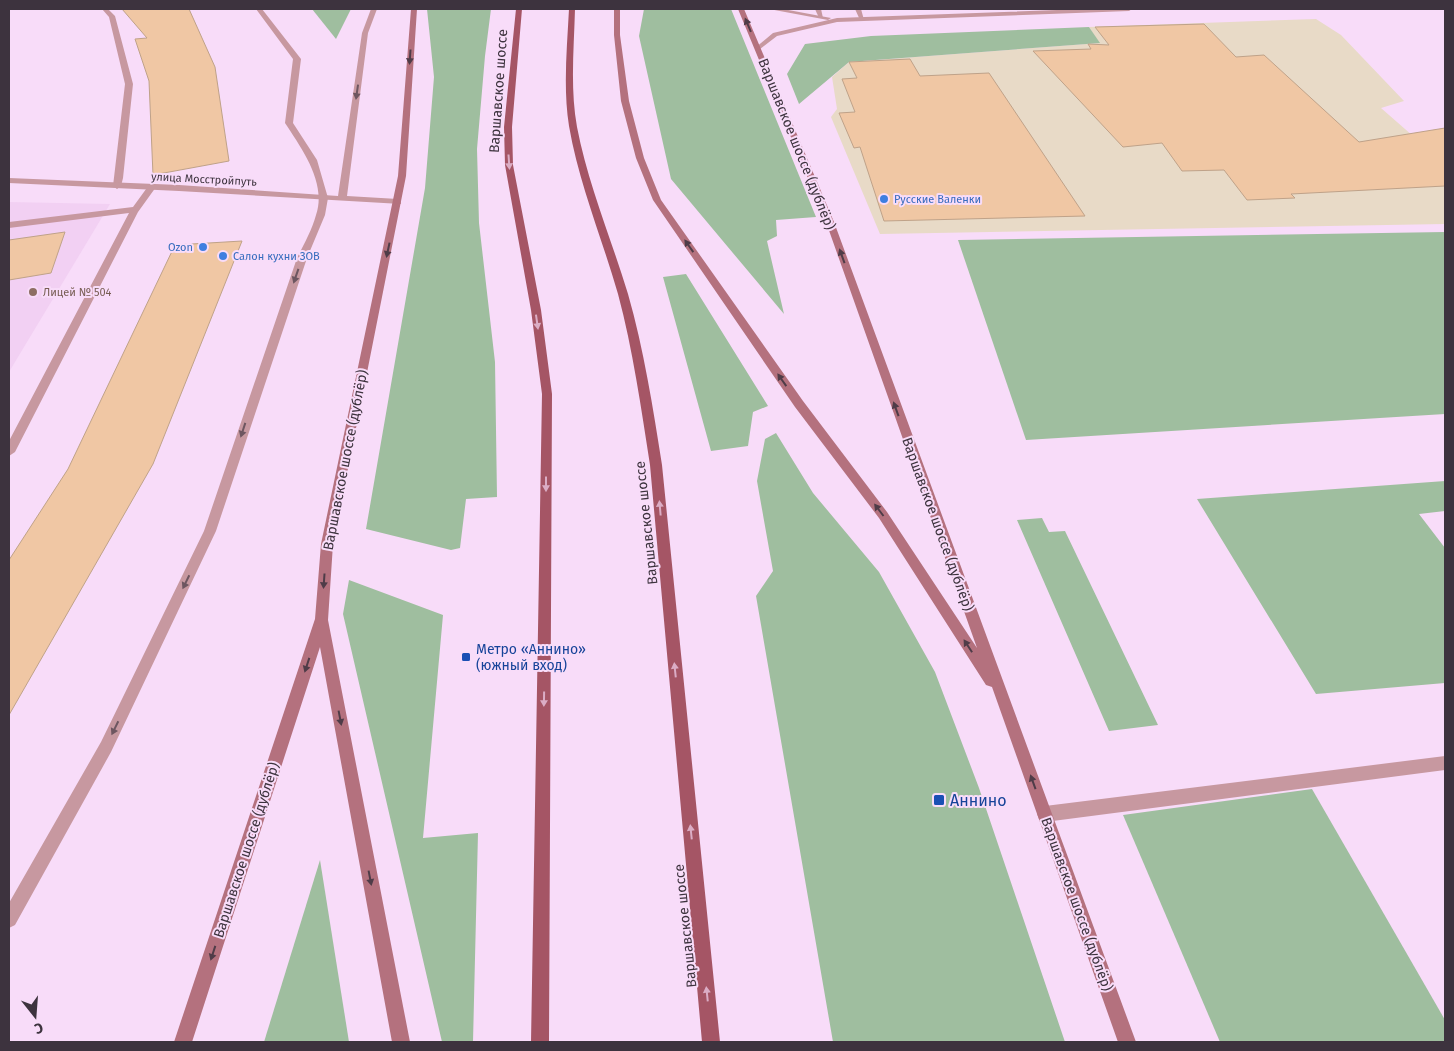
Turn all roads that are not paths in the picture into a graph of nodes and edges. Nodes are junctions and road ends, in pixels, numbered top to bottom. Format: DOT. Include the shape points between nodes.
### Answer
graph roads {
  1 [pos="105,9"];
  2 [pos="259,9"];
  3 [pos="374,9"];
  4 [pos="414,9"];
  5 [pos="519,9"];
  6 [pos="572,9"];
  7 [pos="617,9"];
  8 [pos="741,9"];
  9 [pos="772,9"];
  10 [pos="818,9"];
  11 [pos="858,9"];
  12 [pos="1123,9"];
  13 [pos="1129,9"];
  14 [pos="821,18"];
  15 [pos="862,19"];
  16 [pos="837,20"];
  17 [pos="758,48"];
  18 [pos="9,181"];
  19 [pos="117,186"];
  20 [pos="152,187"];
  21 [pos="324,198"];
  22 [pos="342,199"];
  23 [pos="398,202"];
  24 [pos="137,208"];
  25 [pos="9,225"];
  26 [pos="9,452"];
  27 [pos="322,619"];
  28 [pos="1004,701"];
  29 [pos="1445,763"];
  30 [pos="1045,814"];
  31 [pos="9,919"];
  32 [pos="183,1042"];
  33 [pos="401,1042"];
  34 [pos="540,1042"];
  35 [pos="711,1042"];
  36 [pos="1127,1042"];
  1 -- 19 [label="street" via="112,16 130,84"];
  2 -- 21 [label="street" via="297,59 289,123 313,160"];
  3 -- 22 [label="street, one-way" via="365,34"];
  4 -- 23 [label="main road, Варшавское шоссе (дублёр), one-way"];
  5 -- 34 [label="main road, Варшавское шоссе, one-way" via="510,93 509,165 536,310 547,394"];
  35 -- 6 [label="main road, Варшавское шоссе, one-way" via="656,465 643,382 623,295 573,125 570,81"];
  28 -- 7 [label="main road, one-way" via="883,516 799,404 657,200 640,158 625,101"];
  17 -- 8 [label="main road, Варшавское шоссе (дублёр), one-way"];
  9 -- 14 [label="street"];
  10 -- 14 [label="street"];
  11 -- 15 [label="street"];
  12 -- 13 [label="street"];
  12 -- 15 [label="street"];
  14 -- 16 [label="street"];
  15 -- 16 [label="street"];
  16 -- 17 [label="street" via="775,34"];
  28 -- 17 [label="main road, Варшавское шоссе (дублёр), one-way" via="936,522 830,222"];
  18 -- 19 [label="street, улица Мосстройпуть"];
  19 -- 20 [label="street, улица Мосстройпуть"];
  20 -- 21 [label="street, улица Мосстройпуть"];
  20 -- 24 [label="street"];
  21 -- 22 [label="street, улица Мосстройпуть"];
  21 -- 31 [label="street, one-way" via="321,215 299,267 210,531 106,747"];
  22 -- 23 [label="street, улица Мосстройпуть"];
  23 -- 27 [label="main road, Варшавское шоссе (дублёр), one-way" via="327,544"];
  24 -- 25 [label="street"];
  24 -- 26 [label="street"];
  27 -- 32 [label="main road, Варшавское шоссе (дублёр), one-way"];
  27 -- 33 [label="main road, one-way"];
  30 -- 28 [label="main road, Варшавское шоссе (дублёр), one-way"];
  29 -- 30 [label="street"];
  30 -- 36 [label="main road, Варшавское шоссе (дублёр)"];
}
